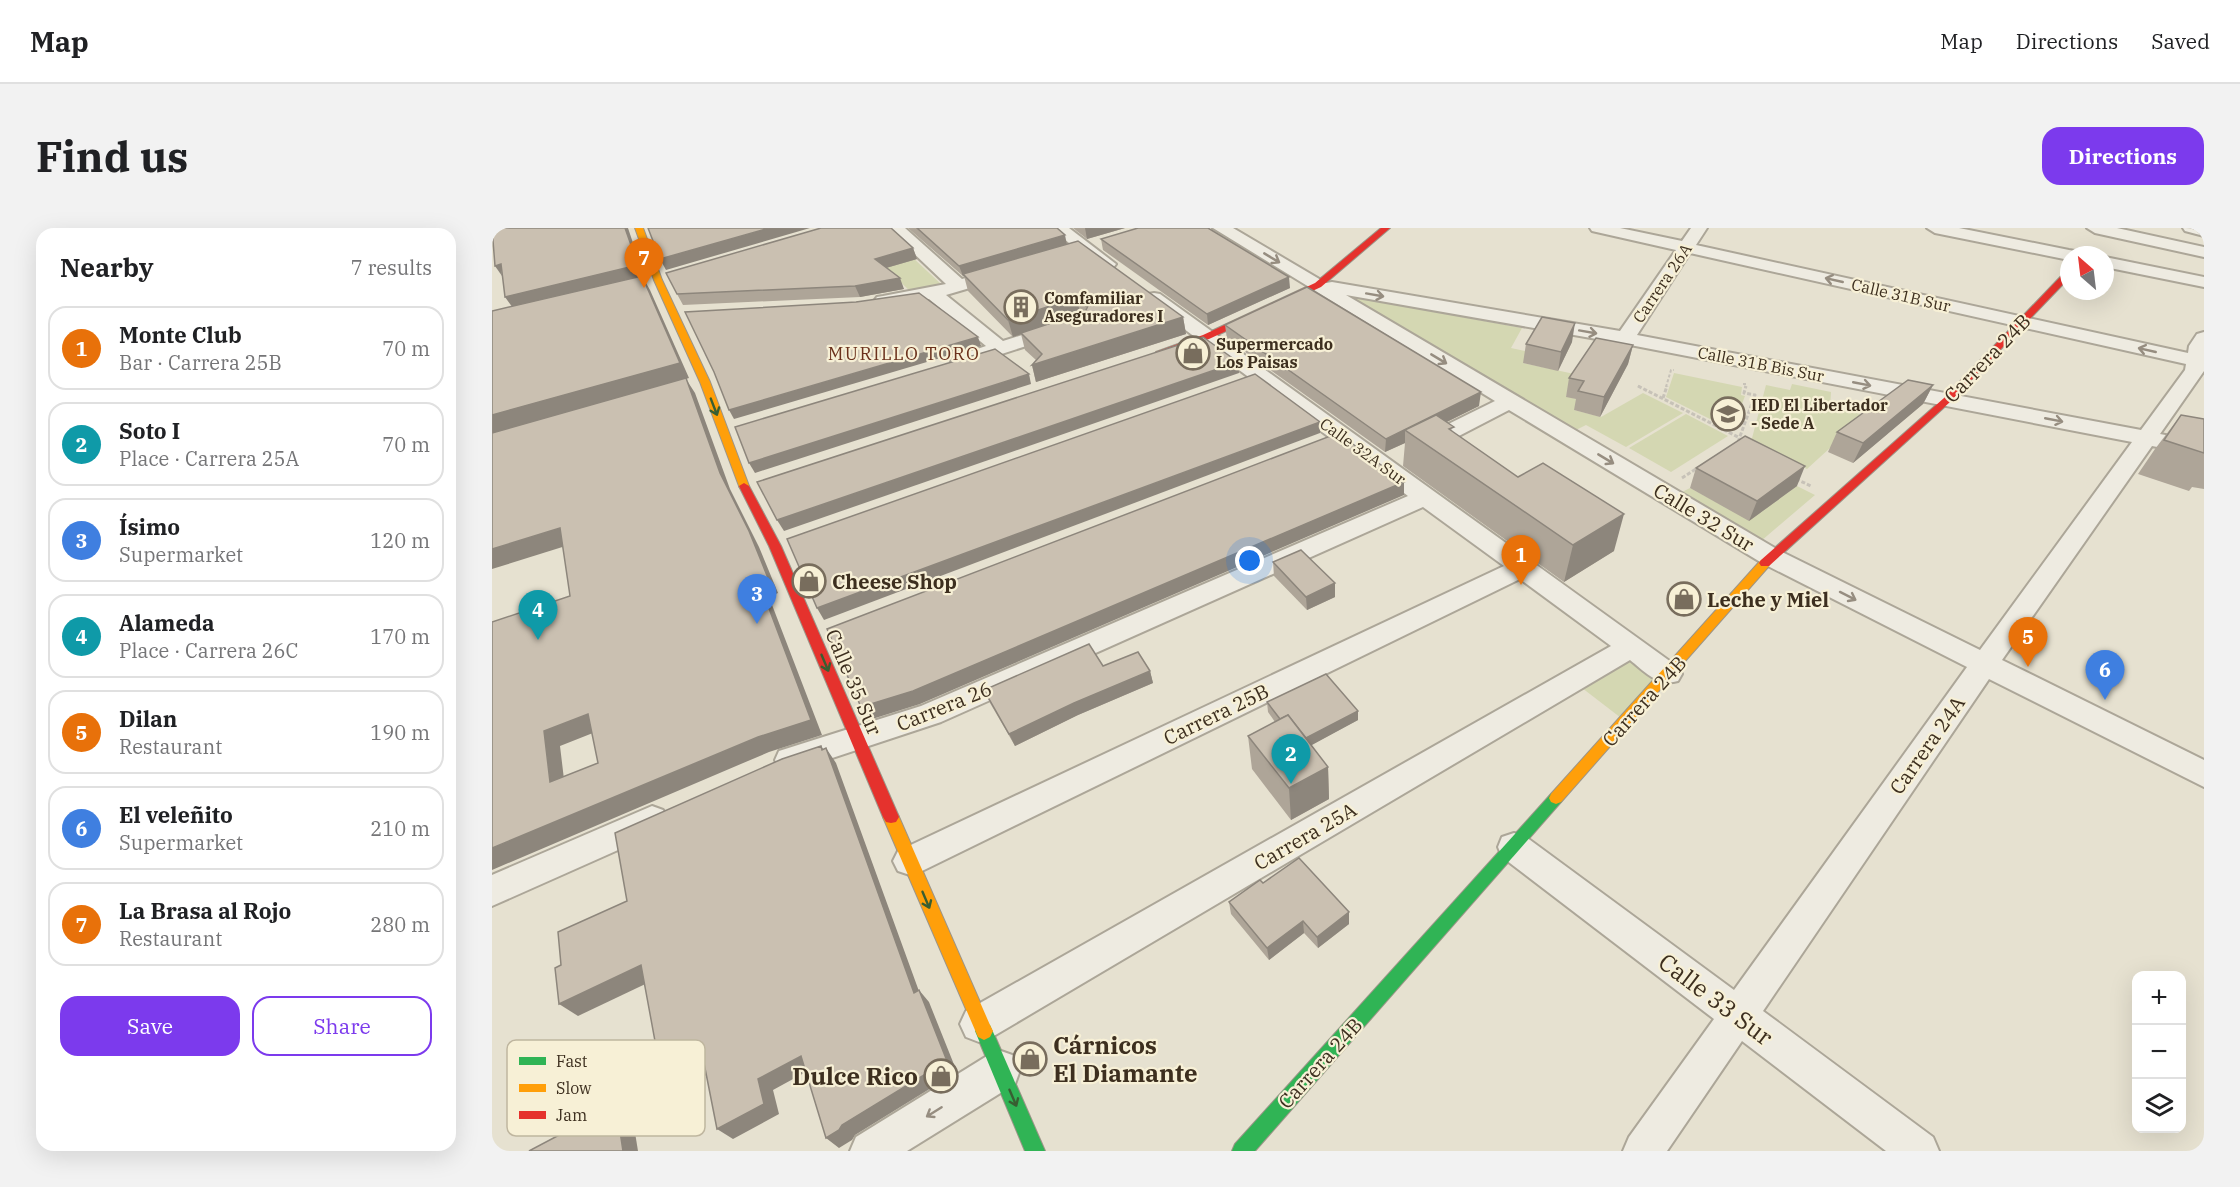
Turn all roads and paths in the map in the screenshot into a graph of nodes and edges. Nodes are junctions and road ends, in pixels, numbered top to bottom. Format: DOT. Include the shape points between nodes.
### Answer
graph roads {
  1 [pos="639,228"];
  2 [pos="895,228"];
  3 [pos="1058,228"];
  4 [pos="1221,228"];
  5 [pos="1386,228"];
  6 [pos="1599,228"];
  7 [pos="1699,228"];
  8 [pos="1935,228"];
  9 [pos="2191,228"];
  10 [pos="2102,229"];
  11 [pos="2204,231"];
  12 [pos="1107,241"];
  13 [pos="2094,246"];
  14 [pos="1686,247"];
  15 [pos="1075,250"];
  16 [pos="2204,252"];
  17 [pos="2060,253"];
  18 [pos="2114,264"];
  19 [pos="1022,267"];
  20 [pos="1122,275"];
  21 [pos="664,278"];
  22 [pos="2204,282"];
  23 [pos="2060,283"];
  24 [pos="636,285"];
  25 [pos="1318,285"];
  26 [pos="959,286"];
  27 [pos="1141,288"];
  28 [pos="933,293"];
  29 [pos="860,304"];
  30 [pos="1081,322"];
  31 [pos="2023,322"];
  32 [pos="1206,337"];
  33 [pos="1624,338"];
  34 [pos="1001,349"];
  35 [pos="2202,354"];
  36 [pos="1150,355"];
  37 [pos="945,366"];
  38 [pos="1678,371"];
  39 [pos="1260,375"];
  40 [pos="705,382"];
  41 [pos="1736,382"];
  42 [pos="1237,383"];
  43 [pos="1638,386"];
  44 [pos="682,389"];
  45 [pos="1663,399"];
  46 [pos="1947,400"];
  47 [pos="1510,401"];
  48 [pos="746,425"];
  49 [pos="724,432"];
  50 [pos="1740,438"];
  51 [pos="2146,438"];
  52 [pos="1732,446"];
  53 [pos="2204,449"];
  54 [pos="1383,465"];
  55 [pos="1702,465"];
  56 [pos="1792,476"];
  57 [pos="1820,480"];
  58 [pos="1675,482"];
  59 [pos="1425,497"];
  60 [pos="798,538"];
  61 [pos="775,546"];
  62 [pos="1771,557"];
  63 [pos="1522,568"];
  64 [pos="1631,647"];
  65 [pos="1984,665"];
  66 [pos="1668,674"];
  67 [pos="857,738"];
  68 [pos="770,768"];
  69 [pos="2204,774"];
  70 [pos="674,810"];
  71 [pos="1514,847"];
  72 [pos="910,861"];
  73 [pos="492,891"];
  74 [pos="1738,1016"];
  75 [pos="979,1024"];
  76 [pos="1001,1070"];
  77 [pos="870,1151"];
  78 [pos="1035,1151"];
  79 [pos="1242,1151"];
  80 [pos="1643,1151"];
  81 [pos="1919,1151"];
  1 -- 21 [label="street, Calle 35 Sur"];
  2 -- 26 [label="street"];
  3 -- 15 [label="street"];
  4 -- 25 [label="street, Calle 32 Sur, one-way"];
  5 -- 25 [label="street"];
  6 -- 14 [label="street, Calle 31B Sur"];
  7 -- 14 [label="street, Carrera 26A"];
  8 -- 17 [label="street"];
  9 -- 11 [label="street"];
  10 -- 13 [label="street"];
  10 -- 16 [label="street"];
  12 -- 15 [label="street"];
  31 -- 14 [label="street, Calle 31B Sur, one-way"];
  14 -- 33 [label="street, Carrera 26A"];
  15 -- 20 [label="street"];
  18 -- 22 [label="street"];
  19 -- 26 [label="street"];
  21 -- 24 [label="street"];
  21 -- 40 [label="street, Calle 35 Sur"];
  23 -- 31 [label="street, Carrera 24B"];
  25 -- 32 [label="street"];
  25 -- 33 [label="street, Calle 31B Bis Sur, one-way"];
  25 -- 47 [label="street, Calle 32 Sur, one-way"];
  26 -- 28 [label="street"];
  27 -- 32 [label="street, Calle 32A Sur"];
  28 -- 29 [label="street"];
  28 -- 34 [label="street"];
  30 -- 34 [label="street"];
  35 -- 31 [label="street, Calle 31B Sur, one-way"];
  31 -- 46 [label="street, Carrera 24B"];
  32 -- 36 [label="street"];
  32 -- 39 [label="street, Calle 32A Sur"];
  33 -- 46 [label="street, Calle 31B Bis Sur, one-way"];
  34 -- 37 [label="street"];
  35 -- 51 [label="street, Carrera 24A" via="2195,370"];
  38 -- 45 [label="path" via="1671,370"];
  39 -- 42 [label="street"];
  39 -- 54 [label="street, Calle 32A Sur" via="1331,440"];
  40 -- 44 [label="street"];
  40 -- 49 [label="street, Calle 35 Sur, one-way"];
  41 -- 50 [label="path" via="1746,384 1744,393 1756,393"];
  43 -- 45 [label="path"];
  45 -- 50 [label="path"];
  46 -- 51 [label="street, Calle 31B Bis Sur, one-way"];
  46 -- 62 [label="street, Carrera 24B"];
  47 -- 54 [label="street"];
  47 -- 62 [label="street, Calle 32 Sur, one-way"];
  48 -- 49 [label="street"];
  49 -- 61 [label="street, Calle 35 Sur"];
  50 -- 52 [label="path"];
  51 -- 53 [label="street, Calle 31B Bis Sur"];
  51 -- 65 [label="street, Carrera 24A"];
  54 -- 59 [label="street, Calle 32A Sur"];
  55 -- 58 [label="path"];
  56 -- 57 [label="path" via="1812,487"];
  59 -- 63 [label="street, Calle 32A Sur"];
  59 -- 67 [label="street, Carrera 26" via="930,714"];
  60 -- 61 [label="street"];
  61 -- 67 [label="street, Calle 35 Sur, one-way" via="825,633"];
  62 -- 65 [label="street, Calle 32 Sur, one-way"];
  62 -- 66 [label="street, Carrera 24B"];
  63 -- 64 [label="street, Calle 32A Sur"];
  63 -- 72 [label="street, Carrera 25B"];
  64 -- 66 [label="street, Calle 32A Sur"];
  64 -- 75 [label="street, Carrera 25A"];
  65 -- 69 [label="street, Calle 32 Sur"];
  65 -- 74 [label="street, Carrera 24A"];
  66 -- 71 [label="street, Carrera 24B"];
  67 -- 68 [label="street, Carrera 26"];
  67 -- 72 [label="street, Calle 35 Sur"];
  70 -- 73 [label="street"];
  71 -- 74 [label="street, Calle 33 Sur"];
  71 -- 79 [label="street, Carrera 24B"];
  72 -- 75 [label="street, Calle 35 Sur, one-way"];
  74 -- 80 [label="street, Carrera 24A"];
  74 -- 81 [label="street, Calle 33 Sur"];
  75 -- 76 [label="street, Calle 35 Sur"];
  76 -- 77 [label="street, one-way"];
  76 -- 78 [label="street, Calle 35 Sur, one-way"];
}
